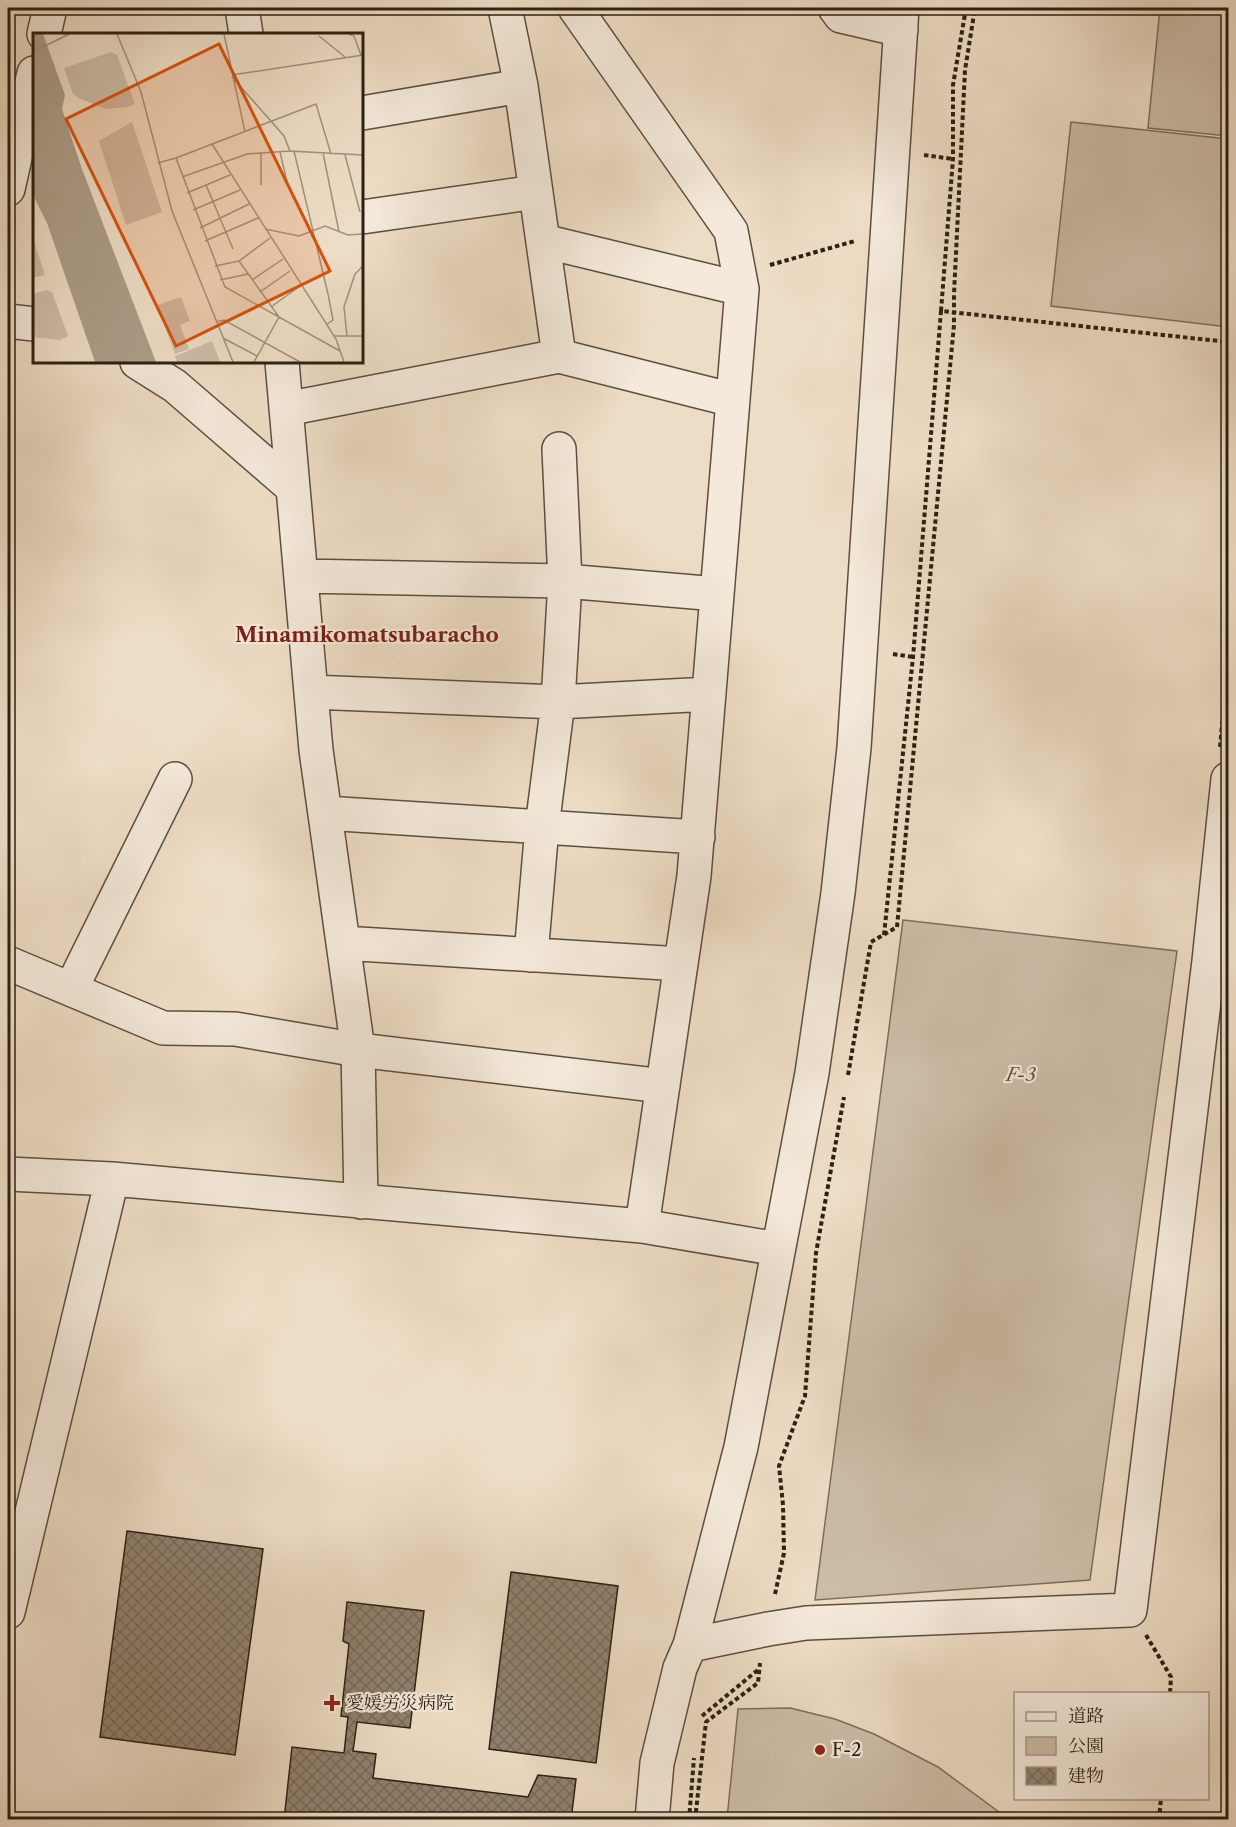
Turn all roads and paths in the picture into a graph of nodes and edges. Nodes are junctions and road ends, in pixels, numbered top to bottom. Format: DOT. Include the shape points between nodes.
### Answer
graph roads {
  1 [pos="50,8"];
  2 [pos="242,8"];
  3 [pos="506,8"];
  4 [pos="575,8"];
  5 [pos="835,8"];
  6 [pos="966,8"];
  7 [pos="902,19"];
  8 [pos="44,33"];
  9 [pos="246,33"];
  10 [pos="33,77"];
  11 [pos="521,86"];
  12 [pos="363,112"];
  13 [pos="8,189"];
  14 [pos="536,192"];
  15 [pos="363,217"];
  16 [pos="888,225"];
  17 [pos="543,241"];
  18 [pos="740,279"];
  19 [pos="941,310"];
  20 [pos="8,321"];
  21 [pos="33,324"];
  22 [pos="1228,342"];
  23 [pos="559,356"];
  24 [pos="139,363"];
  25 [pos="282,363"];
  26 [pos="733,400"];
  27 [pos="286,409"];
  28 [pos="559,450"];
  29 [pos="293,488"];
  30 [pos="301,576"];
  31 [pos="565,581"];
  32 [pos="717,594"];
  33 [pos="311,692"];
  34 [pos="709,694"];
  35 [pos="558,702"];
  36 [pos="175,779"];
  37 [pos="1228,779"];
  38 [pos="325,813"];
  39 [pos="542,827"];
  40 [pos="698,837"];
  41 [pos="884,935"];
  42 [pos="343,943"];
  43 [pos="531,955"];
  44 [pos="8,963"];
  45 [pos="681,964"];
  46 [pos="71,989"];
  47 [pos="358,1050"];
  48 [pos="663,1086"];
  49 [pos="8,1174"];
  50 [pos="112,1179"];
  51 [pos="360,1202"];
  52 [pos="642,1226"];
  53 [pos="778,1249"];
  54 [pos="8,1536"];
  55 [pos="12,1590"];
  56 [pos="798,1624"];
  57 [pos="690,1645"];
  58 [pos="698,1720"];
  59 [pos="695,1754"];
  60 [pos="1161,1800"];
  61 [pos="652,1820"];
  62 [pos="688,1820"];
  63 [pos="1159,1820"];
  1 -- 8 [label="street"];
  2 -- 9 [label="street"];
  3 -- 11 [label="street"];
  4 -- 18 [label="street" via="731,231"];
  5 -- 7 [label="street" via="841,16"];
  6 -- 19 [label="path" via="953,85 953,159"];
  7 -- 16 [label="street"];
  10 -- 13 [label="street"];
  11 -- 12 [label="street"];
  11 -- 14 [label="street"];
  14 -- 15 [label="street"];
  14 -- 17 [label="street"];
  16 -- 18 [label="path" via="862,239"];
  16 -- 53 [label="street" via="854,748 812,1073"];
  17 -- 18 [label="street"];
  17 -- 23 [label="street"];
  18 -- 26 [label="street"];
  19 -- 22 [label="path"];
  19 -- 41 [label="path" via="913,657"];
  20 -- 21 [label="street"];
  23 -- 26 [label="street"];
  23 -- 27 [label="street"];
  24 -- 29 [label="street" via="174,386"];
  25 -- 27 [label="street"];
  26 -- 32 [label="street"];
  27 -- 29 [label="street"];
  28 -- 31 [label="street"];
  29 -- 30 [label="street"];
  30 -- 31 [label="street"];
  30 -- 33 [label="street"];
  31 -- 32 [label="street"];
  31 -- 35 [label="street"];
  32 -- 34 [label="street"];
  33 -- 35 [label="street"];
  33 -- 38 [label="street"];
  34 -- 35 [label="street"];
  34 -- 40 [label="street"];
  35 -- 39 [label="street"];
  36 -- 46 [label="street"];
  37 -- 56 [label="street" via="1130,1610"];
  38 -- 39 [label="street"];
  38 -- 42 [label="street"];
  39 -- 40 [label="street"];
  39 -- 43 [label="street"];
  40 -- 45 [label="street"];
  42 -- 43 [label="street"];
  42 -- 47 [label="street"];
  43 -- 45 [label="street"];
  44 -- 46 [label="street"];
  45 -- 48 [label="street"];
  46 -- 47 [label="street" via="163,1028 235,1029"];
  47 -- 48 [label="street"];
  47 -- 51 [label="street"];
  48 -- 52 [label="street"];
  49 -- 50 [label="street"];
  50 -- 51 [label="street"];
  50 -- 55 [label="street"];
  51 -- 52 [label="street"];
  52 -- 53 [label="street"];
  53 -- 57 [label="street" via="741,1447"];
  54 -- 55 [label="street"];
  56 -- 57 [label="street"];
  56 -- 58 [label="path" via="760,1668"];
  57 -- 61 [label="street" via="680,1668 657,1763"];
  59 -- 62 [label="path"];
  60 -- 63 [label="path"];
}
